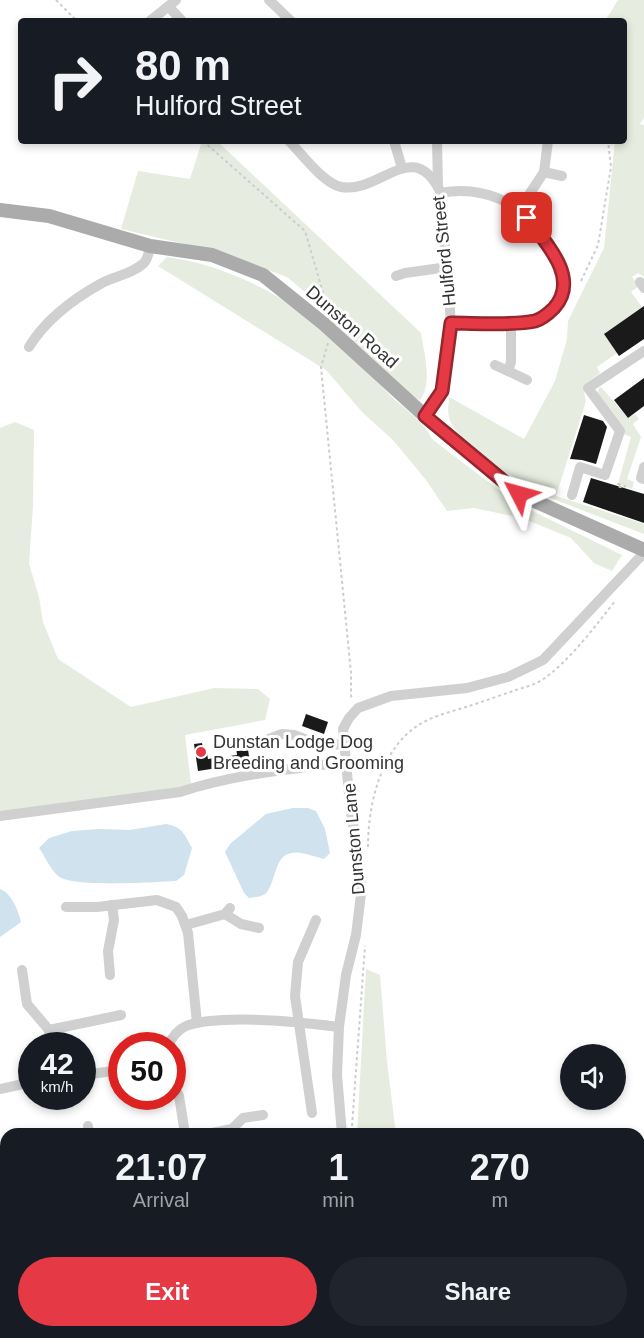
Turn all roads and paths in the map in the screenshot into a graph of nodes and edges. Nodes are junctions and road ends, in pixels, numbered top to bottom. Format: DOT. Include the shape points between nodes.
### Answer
graph roads {
  1 [pos="56,0"];
  2 [pos="269,0"];
  3 [pos="172,4"];
  4 [pos="74,18"];
  5 [pos="154,18"];
  6 [pos="180,18"];
  7 [pos="288,18"];
  8 [pos="206,144"];
  9 [pos="292,144"];
  10 [pos="395,144"];
  11 [pos="437,144"];
  12 [pos="548,144"];
  13 [pos="608,144"];
  14 [pos="402,168"];
  15 [pos="544,171"];
  16 [pos="562,176"];
  17 [pos="439,190"];
  18 [pos="0,210"];
  19 [pos="519,210"];
  20 [pos="150,246"];
  21 [pos="448,267"];
  22 [pos="396,276"];
  23 [pos="580,281"];
  24 [pos="511,322"];
  25 [pos="451,323"];
  26 [pos="324,324"];
  27 [pos="326,346"];
  28 [pos="30,348"];
  29 [pos="643,353"];
  30 [pos="495,365"];
  31 [pos="508,371"];
  32 [pos="527,380"];
  33 [pos="425,416"];
  34 [pos="644,467"];
  35 [pos="644,479"];
  36 [pos="572,495"];
  37 [pos="644,551"];
  38 [pos="620,594"];
  39 [pos="358,708"];
  40 [pos="261,742"];
  41 [pos="345,745"];
  42 [pos="346,762"];
  43 [pos="0,816"];
  44 [pos="369,850"];
  45 [pos="112,905"];
  46 [pos="66,907"];
  47 [pos="316,920"];
  48 [pos="186,925"];
  49 [pos="259,928"];
  50 [pos="366,936"];
  51 [pos="22,970"];
  52 [pos="110,975"];
  53 [pos="121,1015"];
  54 [pos="298,1022"];
  55 [pos="198,1023"];
  56 [pos="339,1027"];
  57 [pos="49,1030"];
  58 [pos="176,1032"];
  59 [pos="18,1085"];
  60 [pos="0,1089"];
  61 [pos="181,1110"];
  62 [pos="312,1113"];
  63 [pos="263,1115"];
  64 [pos="184,1128"];
  65 [pos="233,1128"];
  66 [pos="341,1128"];
  67 [pos="352,1128"];
  1 -- 4 [label="path"];
  2 -- 7 [label="street"];
  3 -- 5 [label="street"];
  3 -- 6 [label="street"];
  8 -- 26 [label="path" via="306,231 327,306"];
  9 -- 14 [label="street" via="325,178 341,187 363,184"];
  10 -- 14 [label="street"];
  11 -- 17 [label="street"];
  12 -- 15 [label="street"];
  13 -- 23 [label="path" via="611,167 598,245"];
  14 -- 17 [label="street, Hulford Street" via="427,172"];
  15 -- 16 [label="street"];
  15 -- 19 [label="street"];
  17 -- 19 [label="street" via="475,191"];
  17 -- 21 [label="street, Hulford Street"];
  18 -- 20 [label="main road, Dunston Road" via="49,216"];
  19 -- 24 [label="street" via="548,246 564,281 558,304 549,313 537,321"];
  20 -- 26 [label="main road, Dunston Road" via="212,255 263,275"];
  20 -- 28 [label="street" via="147,261 75,300 39,331"];
  21 -- 22 [label="street"];
  21 -- 25 [label="street, Hulford Street"];
  24 -- 25 [label="street"];
  24 -- 31 [label="street"];
  25 -- 33 [label="street, Hulford Street" via="442,391"];
  26 -- 33 [label="main road, Dunston Road"];
  27 -- 39 [label="path" via="321,367 351,696"];
  29 -- 36 [label="street" via="588,388 620,430 606,475 580,467"];
  30 -- 31 [label="street"];
  31 -- 32 [label="street"];
  33 -- 37 [label="main road, Dunston Road" via="519,494"];
  34 -- 35 [label="street"];
  37 -- 39 [label="street" via="543,660 508,677 391,696"];
  38 -- 44 [label="path" via="579,646 543,679 422,723 408,734 395,750 376,788 368,830"];
  39 -- 41 [label="street, Dunston Lane" via="343,729"];
  40 -- 41 [label="street" via="282,734 315,743"];
  41 -- 42 [label="street, Dunston Lane"];
  42 -- 43 [label="street" via="268,772 180,792"];
  42 -- 56 [label="street, Dunston Lane" via="361,894"];
  45 -- 46 [label="street"];
  45 -- 48 [label="street" via="157,900 176,908"];
  45 -- 52 [label="street"];
  47 -- 54 [label="street" via="297,968"];
  48 -- 49 [label="street" via="227,911 241,924"];
  48 -- 55 [label="street"];
  50 -- 67 [label="path"];
  51 -- 57 [label="street" via="27,1004"];
  53 -- 57 [label="street"];
  54 -- 55 [label="street" via="248,1018"];
  54 -- 56 [label="street"];
  54 -- 62 [label="street"];
  55 -- 58 [label="street"];
  56 -- 66 [label="street, Dunston Lane" via="337,1075"];
  59 -- 60 [label="street"];
  61 -- 64 [label="street"];
  63 -- 65 [label="street" via="243,1118"];
}
